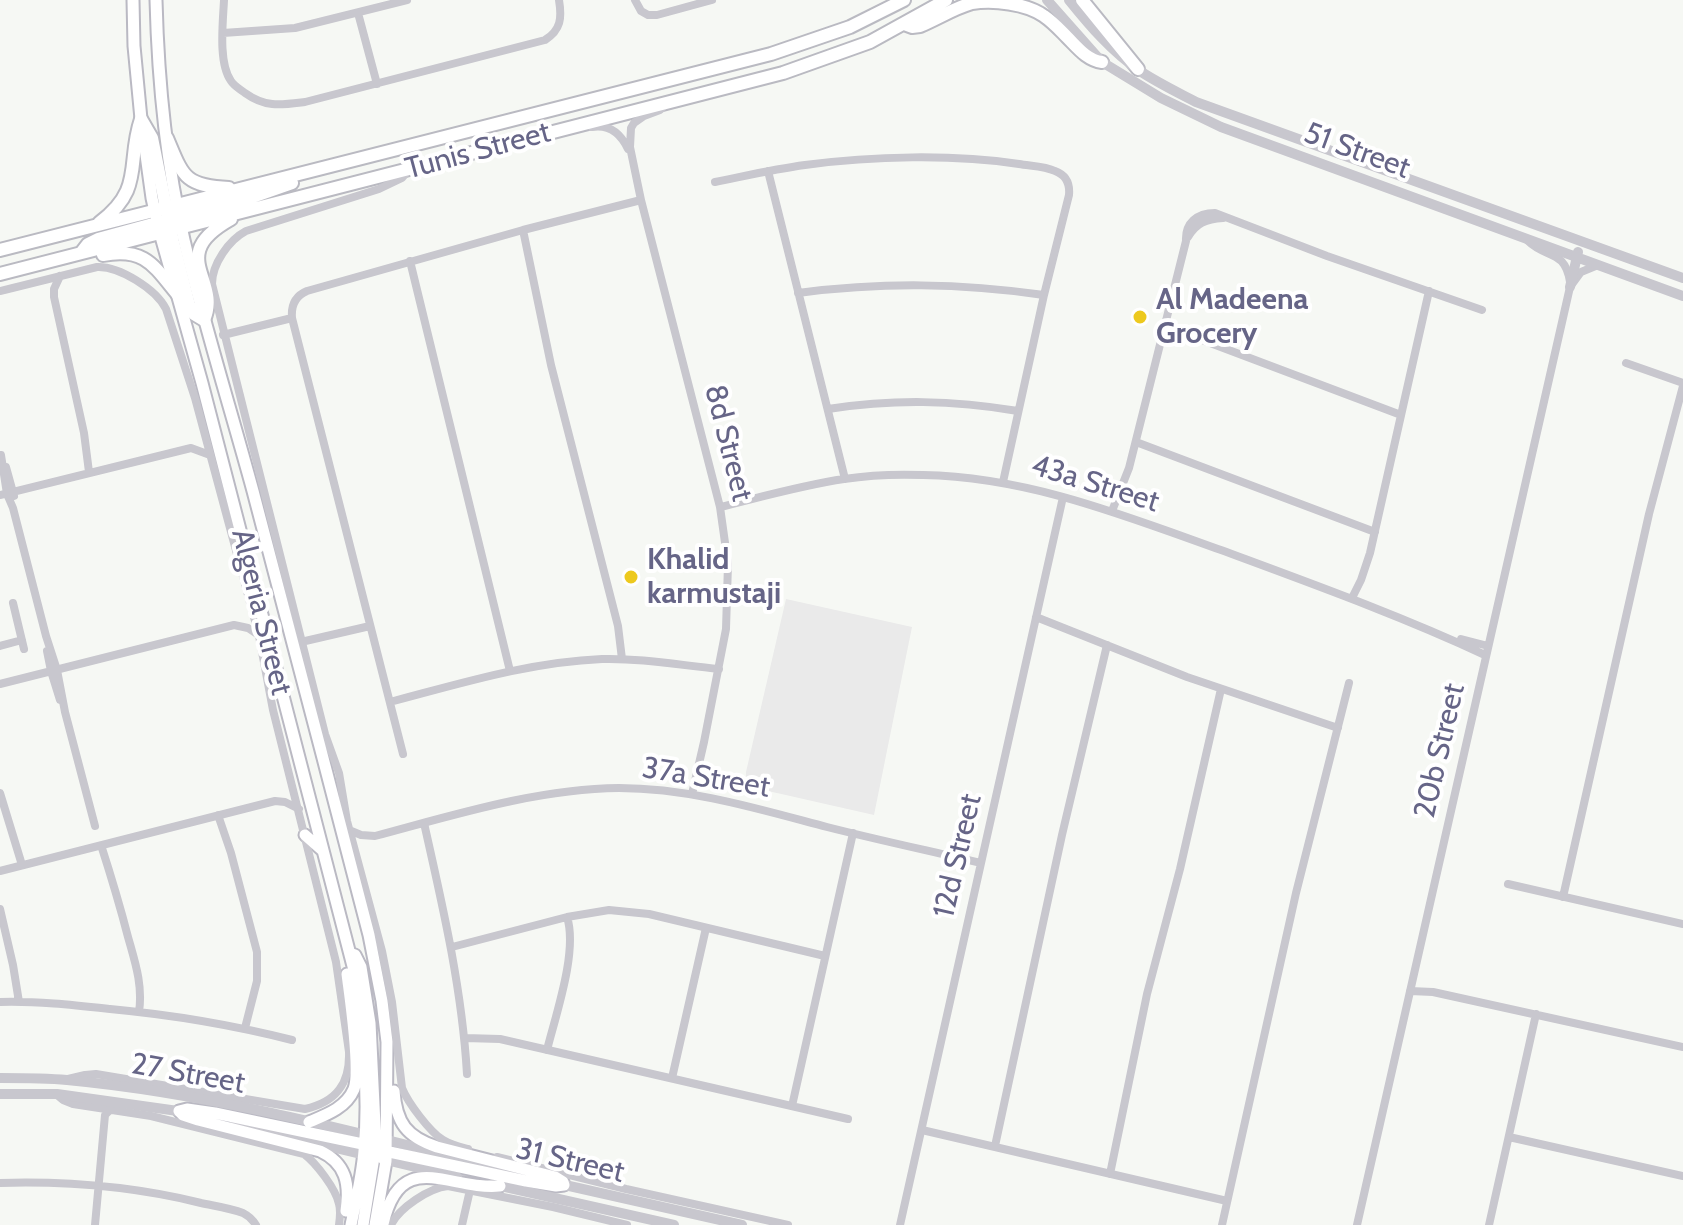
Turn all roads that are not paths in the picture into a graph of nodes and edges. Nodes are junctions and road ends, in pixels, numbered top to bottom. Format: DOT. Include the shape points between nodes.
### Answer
graph roads {
  1 [pos="133,0"];
  2 [pos="156,0"];
  3 [pos="224,0"];
  4 [pos="407,0"];
  5 [pos="559,0"];
  6 [pos="635,0"];
  7 [pos="712,0"];
  8 [pos="904,0"];
  9 [pos="946,0"];
  10 [pos="1047,0"];
  11 [pos="1069,0"];
  12 [pos="1082,0"];
  13 [pos="358,13"];
  14 [pos="904,24"];
  15 [pos="223,33"];
  16 [pos="1102,62"];
  17 [pos="1138,69"];
  18 [pos="377,84"];
  19 [pos="665,103"];
  20 [pos="141,119"];
  21 [pos="565,128"];
  22 [pos="167,138"];
  23 [pos="631,154"];
  24 [pos="412,168"];
  25 [pos="318,170"];
  26 [pos="768,171"];
  27 [pos="715,182"];
  28 [pos="240,189"];
  29 [pos="641,200"];
  30 [pos="248,210"];
  31 [pos="168,219"];
  32 [pos="94,226"];
  33 [pos="523,230"];
  34 [pos="1526,237"];
  35 [pos="0,250"];
  36 [pos="81,253"];
  37 [pos="1577,256"];
  38 [pos="410,261"];
  39 [pos="1599,265"];
  40 [pos="1661,271"];
  41 [pos="0,274"];
  42 [pos="60,276"];
  43 [pos="1683,278"];
  44 [pos="40,281"];
  45 [pos="1570,287"];
  46 [pos="0,291"];
  47 [pos="1429,291"];
  48 [pos="798,293"];
  49 [pos="178,295"];
  50 [pos="1044,295"];
  51 [pos="1683,296"];
  52 [pos="54,297"];
  53 [pos="1482,310"];
  54 [pos="292,318"];
  55 [pos="204,320"];
  56 [pos="1164,329"];
  57 [pos="223,335"];
  58 [pos="1626,363"];
  59 [pos="202,383"];
  60 [pos="1683,385"];
  61 [pos="195,398"];
  62 [pos="828,409"];
  63 [pos="1018,411"];
  64 [pos="1402,411"];
  65 [pos="202,423"];
  66 [pos="1135,445"];
  67 [pos="191,448"];
  68 [pos="0,453"];
  69 [pos="210,455"];
  70 [pos="93,471"];
  71 [pos="845,479"];
  72 [pos="1003,482"];
  73 [pos="7,494"];
  74 [pos="1063,497"];
  75 [pos="720,507"];
  76 [pos="1116,513"];
  77 [pos="1376,528"];
  78 [pos="263,530"];
  79 [pos="278,546"];
  80 [pos="1356,600"];
  81 [pos="13,603"];
  82 [pos="250,605"];
  83 [pos="1036,617"];
  84 [pos="234,625"];
  85 [pos="370,626"];
  86 [pos="259,636"];
  87 [pos="301,642"];
  88 [pos="1107,645"];
  89 [pos="0,646"];
  90 [pos="1486,650"];
  91 [pos="622,659"];
  92 [pos="719,669"];
  93 [pos="54,670"];
  94 [pos="510,671"];
  95 [pos="1349,683"];
  96 [pos="0,684"];
  97 [pos="1221,689"];
  98 [pos="390,702"];
  99 [pos="1338,728"];
  100 [pos="403,754"];
  101 [pos="292,780"];
  102 [pos="0,793"];
  103 [pos="692,794"];
  104 [pos="275,801"];
  105 [pos="299,809"];
  106 [pos="222,814"];
  107 [pos="424,823"];
  108 [pos="95,826"];
  109 [pos="349,830"];
  110 [pos="853,833"];
  111 [pos="305,835"];
  112 [pos="375,836"];
  113 [pos="105,844"];
  114 [pos="323,851"];
  115 [pos="357,857"];
  116 [pos="981,863"];
  117 [pos="18,866"];
  118 [pos="0,871"];
  119 [pos="1508,884"];
  120 [pos="1563,897"];
  121 [pos="0,910"];
  122 [pos="567,917"];
  123 [pos="375,922"];
  124 [pos="1683,922"];
  125 [pos="706,928"];
  126 [pos="369,935"];
  127 [pos="452,947"];
  128 [pos="351,953"];
  129 [pos="825,956"];
  130 [pos="1411,987"];
  131 [pos="0,1002"];
  132 [pos="19,1002"];
  133 [pos="139,1012"];
  134 [pos="1536,1014"];
  135 [pos="245,1028"];
  136 [pos="465,1038"];
  137 [pos="292,1040"];
  138 [pos="387,1042"];
  139 [pos="1683,1047"];
  140 [pos="547,1050"];
  141 [pos="467,1074"];
  142 [pos="0,1078"];
  143 [pos="672,1078"];
  144 [pos="65,1079"];
  145 [pos="194,1091"];
  146 [pos="0,1094"];
  147 [pos="57,1094"];
  148 [pos="204,1099"];
  149 [pos="134,1104"];
  150 [pos="792,1106"];
  151 [pos="111,1109"];
  152 [pos="179,1111"];
  153 [pos="124,1112"];
  154 [pos="848,1119"];
  155 [pos="309,1122"];
  156 [pos="922,1130"];
  157 [pos="1509,1137"];
  158 [pos="995,1146"];
  159 [pos="375,1148"];
  160 [pos="1110,1174"];
  161 [pos="1683,1176"];
  162 [pos="0,1183"];
  163 [pos="564,1185"];
  164 [pos="98,1186"];
  165 [pos="500,1186"];
  166 [pos="470,1190"];
  167 [pos="543,1196"];
  168 [pos="1227,1201"];
  169 [pos="553,1207"];
  170 [pos="95,1225"];
  171 [pos="256,1225"];
  172 [pos="342,1225"];
  173 [pos="351,1225"];
  174 [pos="363,1225"];
  175 [pos="375,1225"];
  176 [pos="383,1225"];
  177 [pos="391,1225"];
  178 [pos="462,1225"];
  179 [pos="627,1225"];
  180 [pos="674,1225"];
  181 [pos="742,1225"];
  182 [pos="788,1225"];
  183 [pos="900,1225"];
  184 [pos="1222,1225"];
  185 [pos="1357,1225"];
  186 [pos="1489,1225"];
  1 -- 20 [label="main road"];
  2 -- 22 [label="main road, Algeria Street"];
  3 -- 15 [label="street"];
  4 -- 13 [label="street"];
  5 -- 18 [label="street" via="561,21 545,40"];
  6 -- 7 [label="street" via="652,16"];
  8 -- 25 [label="main road, Tunis Street" via="850,27 771,54"];
  9 -- 14 [label="main road, Tunis Street"];
  10 -- 16 [label="street, 51 Street"];
  11 -- 17 [label="street, 51 Street"];
  12 -- 17 [label="main road"];
  13 -- 15 [label="street" via="295,28"];
  13 -- 18 [label="street"];
  14 -- 16 [label="main road" via="920,26 984,0 1024,6 1049,19 1088,58"];
  14 -- 19 [label="main road, Tunis Street" via="803,66"];
  15 -- 18 [label="street" via="229,79 261,103 305,102"];
  16 -- 34 [label="street, 51 Street" via="1221,127"];
  17 -- 40 [label="street, 51 Street" via="1218,111"];
  19 -- 21 [label="main road, Tunis Street"];
  19 -- 23 [label="street, 8d Street" via="634,123"];
  20 -- 31 [label="main road" via="152,138"];
  20 -- 32 [label="main road" via="128,187 115,209"];
  21 -- 23 [label="street" via="607,127"];
  21 -- 24 [label="main road, Tunis Street"];
  22 -- 28 [label="main road" via="191,180"];
  22 -- 31 [label="main road, Algeria Street"];
  23 -- 29 [label="street, 8d Street"];
  24 -- 30 [label="main road, Tunis Street"];
  24 -- 57 [label="street" via="379,189 239,234 212,276"];
  25 -- 28 [label="main road, Tunis Street"];
  25 -- 31 [label="main road" via="265,193"];
  26 -- 27 [label="street"];
  26 -- 48 [label="street"];
  26 -- 50 [label="street" via="941,158 1056,171 1066,179 1069,195"];
  28 -- 31 [label="main road, Tunis Street"];
  29 -- 33 [label="street"];
  29 -- 75 [label="street, 8d Street"];
  30 -- 31 [label="main road, Tunis Street"];
  30 -- 55 [label="main road" via="213,230 202,245 198,263 208,305"];
  31 -- 32 [label="main road, Tunis Street"];
  31 -- 36 [label="main road, Tunis Street"];
  31 -- 49 [label="main road, Algeria Street"];
  31 -- 55 [label="main road" via="191,310"];
  32 -- 35 [label="main road, Tunis Street"];
  33 -- 38 [label="street"];
  33 -- 91 [label="street"];
  34 -- 37 [label="street, 51 Street"];
  34 -- 45 [label="street" via="1562,260"];
  36 -- 41 [label="main road, Tunis Street"];
  36 -- 49 [label="main road" via="140,256"];
  37 -- 39 [label="street, 51 Street"];
  37 -- 40 [label="street" via="1587,249 1650,274"];
  37 -- 45 [label="street"];
  38 -- 54 [label="street" via="303,292 293,302"];
  38 -- 94 [label="street"];
  39 -- 45 [label="street" via="1581,272"];
  39 -- 51 [label="street, 51 Street"];
  40 -- 43 [label="street, 51 Street"];
  42 -- 44 [label="street"];
  42 -- 52 [label="street"];
  42 -- 61 [label="street" via="106,267 155,294 166,309"];
  44 -- 46 [label="street"];
  44 -- 52 [label="street"];
  45 -- 90 [label="street, 20b Street"];
  47 -- 53 [label="street"];
  47 -- 56 [label="street" via="1224,218 1200,218 1186,241"];
  47 -- 64 [label="street"];
  48 -- 50 [label="street" via="919,284"];
  48 -- 62 [label="street"];
  49 -- 59 [label="main road, Algeria Street"];
  50 -- 63 [label="street"];
  52 -- 70 [label="street"];
  54 -- 57 [label="street"];
  54 -- 85 [label="street"];
  55 -- 78 [label="main road, Algeria Street"];
  56 -- 64 [label="street"];
  56 -- 66 [label="street"];
  57 -- 79 [label="street"];
  58 -- 60 [label="street"];
  59 -- 61 [label="main road"];
  59 -- 114 [label="main road, Algeria Street"];
  60 -- 120 [label="street"];
  61 -- 65 [label="street"];
  62 -- 63 [label="street" via="940,401"];
  62 -- 71 [label="street"];
  63 -- 72 [label="street"];
  64 -- 77 [label="street"];
  65 -- 67 [label="street"];
  65 -- 69 [label="street"];
  66 -- 76 [label="street"];
  66 -- 77 [label="street"];
  67 -- 69 [label="street"];
  67 -- 70 [label="street"];
  68 -- 73 [label="street"];
  69 -- 82 [label="street"];
  70 -- 73 [label="street"];
  71 -- 72 [label="street, 43a Street" via="924,475"];
  71 -- 75 [label="street, 43a Street"];
  72 -- 74 [label="street, 43a Street"];
  73 -- 93 [label="street"];
  74 -- 76 [label="street, 43a Street"];
  74 -- 83 [label="street, 12d Street"];
  75 -- 92 [label="street, 8d Street" via="729,585"];
  76 -- 80 [label="street, 43a Street"];
  77 -- 80 [label="street"];
  78 -- 79 [label="main road"];
  78 -- 126 [label="main road, Algeria Street"];
  79 -- 87 [label="street"];
  80 -- 90 [label="street, 43a Street"];
  81 -- 89 [label="street" via="23,644"];
  82 -- 84 [label="street"];
  82 -- 86 [label="street"];
  83 -- 88 [label="street"];
  83 -- 116 [label="street, 12d Street"];
  84 -- 86 [label="street"];
  84 -- 93 [label="street"];
  85 -- 87 [label="street"];
  85 -- 98 [label="street"];
  86 -- 101 [label="street"];
  87 -- 109 [label="street" via="339,773"];
  88 -- 97 [label="street"];
  88 -- 158 [label="street"];
  90 -- 130 [label="street, 20b Street"];
  91 -- 92 [label="street"];
  91 -- 94 [label="street"];
  92 -- 103 [label="street, 8d Street"];
  93 -- 96 [label="street"];
  93 -- 108 [label="street"];
  94 -- 98 [label="street"];
  95 -- 99 [label="street"];
  97 -- 99 [label="street"];
  97 -- 160 [label="street" via="1147,994"];
  98 -- 100 [label="street"];
  99 -- 168 [label="street"];
  101 -- 104 [label="street"];
  101 -- 105 [label="street"];
  102 -- 117 [label="street"];
  103 -- 107 [label="street, 37a Street" via="587,790 527,798"];
  103 -- 110 [label="street, 37a Street"];
  104 -- 105 [label="street"];
  104 -- 106 [label="street"];
  105 -- 111 [label="street"];
  106 -- 113 [label="street"];
  106 -- 135 [label="street" via="258,961"];
  107 -- 112 [label="street, 37a Street"];
  107 -- 127 [label="street"];
  109 -- 112 [label="street, 37a Street"];
  109 -- 115 [label="street"];
  110 -- 116 [label="street, 37a Street"];
  110 -- 129 [label="street"];
  111 -- 114 [label="main road"];
  111 -- 145 [label="street" via="336,962 349,1052 347,1077 329,1099 305,1109"];
  112 -- 115 [label="street"];
  113 -- 117 [label="street"];
  113 -- 133 [label="street" via="139,979"];
  114 -- 128 [label="main road, Algeria Street"];
  115 -- 123 [label="street"];
  116 -- 156 [label="street, 12d Street"];
  117 -- 118 [label="street"];
  119 -- 120 [label="street"];
  120 -- 124 [label="street"];
  121 -- 132 [label="street"];
  122 -- 125 [label="street" via="629,911"];
  122 -- 127 [label="street"];
  122 -- 140 [label="street" via="569,950"];
  123 -- 126 [label="main road"];
  123 -- 182 [label="street" via="402,1088 439,1138 599,1183"];
  125 -- 129 [label="street"];
  125 -- 143 [label="street"];
  126 -- 138 [label="main road, Algeria Street"];
  127 -- 136 [label="street"];
  128 -- 155 [label="main road" via="346,969 354,1089 339,1107"];
  128 -- 159 [label="main road, Algeria Street"];
  129 -- 150 [label="street"];
  130 -- 134 [label="street"];
  130 -- 185 [label="street, 20b Street"];
  131 -- 132 [label="street"];
  132 -- 133 [label="street"];
  133 -- 135 [label="street"];
  134 -- 139 [label="street"];
  134 -- 157 [label="street"];
  135 -- 137 [label="street"];
  136 -- 140 [label="street" via="500,1039"];
  136 -- 141 [label="street"];
  138 -- 159 [label="main road, Algeria Street"];
  138 -- 163 [label="main road" via="397,1112 411,1135 437,1147 555,1177"];
  140 -- 143 [label="street"];
  142 -- 144 [label="street, 27 Street"];
  143 -- 150 [label="street"];
  144 -- 145 [label="street" via="96,1074"];
  144 -- 148 [label="street, 27 Street"];
  145 -- 148 [label="street"];
  146 -- 147 [label="street, 27 Street"];
  147 -- 149 [label="street, 27 Street"];
  147 -- 151 [label="street" via="68,1102"];
  148 -- 155 [label="street, 27 Street"];
  149 -- 152 [label="street, 27 Street"];
  149 -- 153 [label="street"];
  150 -- 154 [label="street"];
  151 -- 153 [label="street"];
  151 -- 164 [label="street" via="105,1115"];
  152 -- 159 [label="main road" via="215,1113"];
  152 -- 172 [label="main road" via="327,1154 345,1174 348,1188"];
  153 -- 172 [label="street" via="304,1154 336,1197"];
  155 -- 159 [label="street, 27 Street"];
  156 -- 158 [label="street"];
  156 -- 183 [label="street, 12d Street"];
  157 -- 161 [label="street"];
  157 -- 186 [label="street"];
  158 -- 160 [label="street"];
  159 -- 163 [label="main road"];
  159 -- 165 [label="street, 31 Street"];
  159 -- 173 [label="main road, Algeria Street"];
  159 -- 174 [label="main road"];
  159 -- 175 [label="main road, Algeria Street"];
  160 -- 168 [label="street"];
  162 -- 164 [label="street"];
  163 -- 181 [label="street, 31 Street"];
  164 -- 170 [label="street"];
  164 -- 171 [label="street" via="189,1199 240,1212"];
  165 -- 167 [label="street, 31 Street"];
  165 -- 176 [label="main road" via="419,1178 391,1198"];
  166 -- 169 [label="street"];
  166 -- 177 [label="street" via="434,1189 398,1213"];
  166 -- 178 [label="street"];
  167 -- 169 [label="street"];
  167 -- 180 [label="street, 31 Street"];
  168 -- 184 [label="street"];
  169 -- 179 [label="street"];
}
